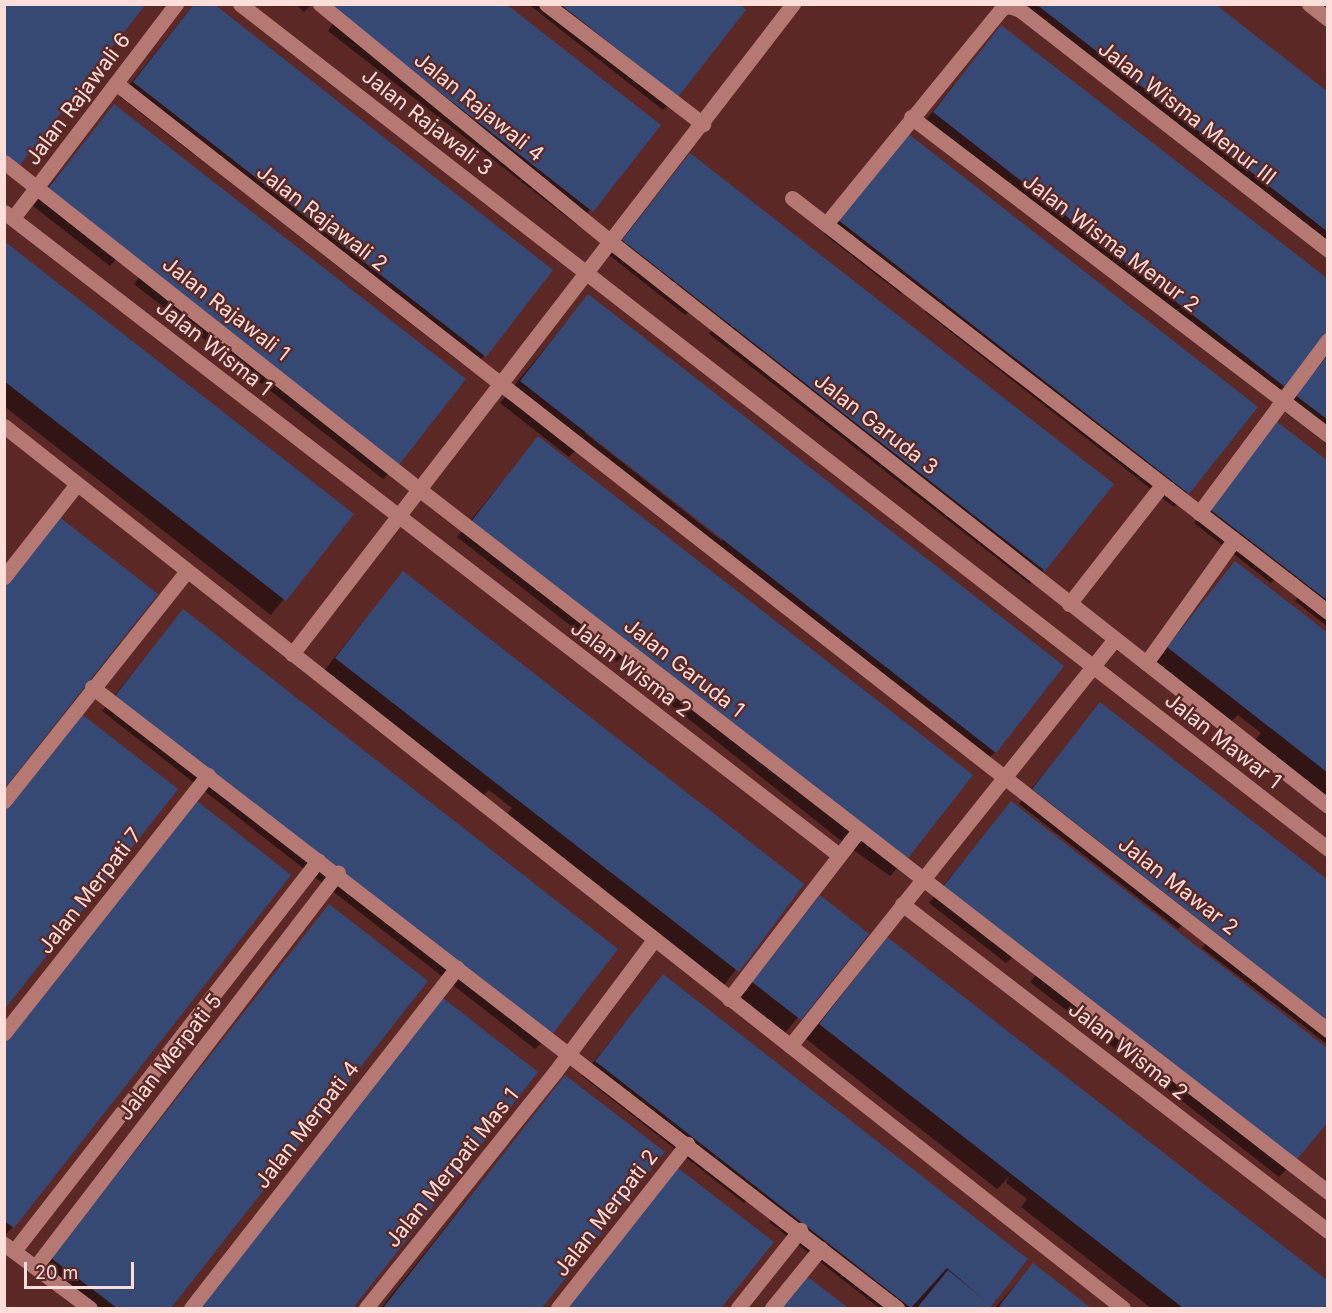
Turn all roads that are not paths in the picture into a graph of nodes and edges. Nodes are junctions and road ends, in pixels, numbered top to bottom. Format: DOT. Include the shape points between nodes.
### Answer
graph roads {
  1 [pos="176,4"];
  2 [pos="240,4"];
  3 [pos="320,4"];
  4 [pos="546,4"];
  5 [pos="1309,4"];
  6 [pos="788,6"];
  7 [pos="1328,19"];
  8 [pos="117,84"];
  9 [pos="911,117"];
  10 [pos="703,124"];
  11 [pos="4,162"];
  12 [pos="37,187"];
  13 [pos="792,198"];
  14 [pos="9,215"];
  15 [pos="826,224"];
  16 [pos="611,242"];
  17 [pos="1328,250"];
  18 [pos="587,273"];
  19 [pos="1328,340"];
  20 [pos="501,384"];
  21 [pos="1284,402"];
  22 [pos="4,426"];
  23 [pos="1328,435"];
  24 [pos="77,484"];
  25 [pos="1162,485"];
  26 [pos="420,490"];
  27 [pos="1199,513"];
  28 [pos="398,517"];
  29 [pos="1234,540"];
  30 [pos="187,571"];
  31 [pos="4,577"];
  32 [pos="1069,604"];
  33 [pos="1328,612"];
  34 [pos="1114,639"];
  35 [pos="292,654"];
  36 [pos="1146,663"];
  37 [pos="1092,666"];
  38 [pos="93,687"];
  39 [pos="208,775"];
  40 [pos="1003,776"];
  41 [pos="4,801"];
  42 [pos="1328,806"];
  43 [pos="859,830"];
  44 [pos="1328,849"];
  45 [pos="839,855"];
  46 [pos="318,860"];
  47 [pos="338,873"];
  48 [pos="922,880"];
  49 [pos="902,904"];
  50 [pos="652,941"];
  51 [pos="457,967"];
  52 [pos="729,999"];
  53 [pos="1328,1030"];
  54 [pos="4,1033"];
  55 [pos="790,1046"];
  56 [pos="570,1053"];
  57 [pos="687,1144"];
  58 [pos="1326,1187"];
  59 [pos="800,1230"];
  60 [pos="1328,1231"];
  61 [pos="9,1248"];
  62 [pos="821,1248"];
  63 [pos="36,1266"];
  64 [pos="90,1308"];
  65 [pos="191,1308"];
  66 [pos="366,1308"];
  67 [pos="558,1308"];
  68 [pos="738,1308"];
  69 [pos="772,1308"];
  70 [pos="897,1308"];
  71 [pos="1123,1308"];
  1 -- 8 [label="street, Jalan Rajawali 6"];
  2 -- 18 [label="street, Jalan Rajawali 3"];
  3 -- 16 [label="street, Jalan Rajawali 4"];
  4 -- 10 [label="street"];
  5 -- 7 [label="street"];
  6 -- 10 [label="street"];
  8 -- 12 [label="street, Jalan Rajawali 6"];
  8 -- 20 [label="street, Jalan Rajawali 2"];
  9 -- 15 [label="street"];
  9 -- 17 [label="street, Jalan Wisma Menur III" via="1002,8 1020,10"];
  9 -- 21 [label="street, Jalan Wisma Menur 2"];
  10 -- 16 [label="street"];
  11 -- 12 [label="street, Jalan Rajawali 1"];
  12 -- 14 [label="street, Jalan Rajawali 6"];
  12 -- 26 [label="street, Jalan Rajawali 1"];
  13 -- 15 [label="street"];
  14 -- 28 [label="street, Jalan Wisma 1"];
  15 -- 25 [label="street"];
  16 -- 18 [label="street"];
  16 -- 32 [label="street, Jalan Garuda 3"];
  18 -- 20 [label="street"];
  18 -- 37 [label="street"];
  19 -- 21 [label="street"];
  20 -- 26 [label="street"];
  20 -- 40 [label="street, Jalan Rajawali 2"];
  21 -- 23 [label="street, Jalan Wisma Menur 2"];
  21 -- 27 [label="street"];
  22 -- 24 [label="street"];
  24 -- 30 [label="street"];
  24 -- 31 [label="street"];
  25 -- 27 [label="street"];
  25 -- 32 [label="street"];
  26 -- 28 [label="street"];
  26 -- 43 [label="street, Jalan Garuda 1"];
  27 -- 29 [label="street"];
  28 -- 35 [label="street"];
  28 -- 45 [label="street, Jalan Wisma 2"];
  29 -- 33 [label="street"];
  29 -- 36 [label="street"];
  30 -- 35 [label="street"];
  30 -- 38 [label="street"];
  32 -- 34 [label="street, Jalan Garuda 3"];
  34 -- 36 [label="street, Jalan Mawar 1"];
  34 -- 37 [label="street"];
  35 -- 50 [label="street"];
  36 -- 42 [label="street, Jalan Mawar 1"];
  37 -- 40 [label="street"];
  37 -- 44 [label="street, Jalan Mawar 1"];
  38 -- 39 [label="street"];
  38 -- 41 [label="street"];
  39 -- 46 [label="street"];
  39 -- 54 [label="street, Jalan Merpati 7"];
  40 -- 48 [label="street"];
  40 -- 53 [label="street, Jalan Mawar 2"];
  43 -- 45 [label="street"];
  43 -- 48 [label="street, Jalan Garuda 1"];
  45 -- 52 [label="street"];
  46 -- 47 [label="street"];
  46 -- 61 [label="street"];
  47 -- 51 [label="street"];
  47 -- 63 [label="street, Jalan Merpati 5"];
  48 -- 49 [label="street"];
  48 -- 58 [label="street, Jalan Garuda 1"];
  49 -- 55 [label="street"];
  49 -- 60 [label="street, Jalan Wisma 2"];
  50 -- 52 [label="street"];
  50 -- 56 [label="street, Jalan Merpati Mas 1"];
  51 -- 56 [label="street"];
  51 -- 65 [label="street, Jalan Merpati 4"];
  52 -- 55 [label="street"];
  55 -- 71 [label="street"];
  56 -- 57 [label="street"];
  56 -- 66 [label="street, Jalan Merpati Mas 1"];
  57 -- 59 [label="street"];
  57 -- 67 [label="street, Jalan Merpati 2"];
  59 -- 62 [label="street"];
  59 -- 68 [label="street"];
  61 -- 63 [label="street"];
  62 -- 69 [label="street"];
  62 -- 70 [label="street"];
  63 -- 64 [label="street"];
}
